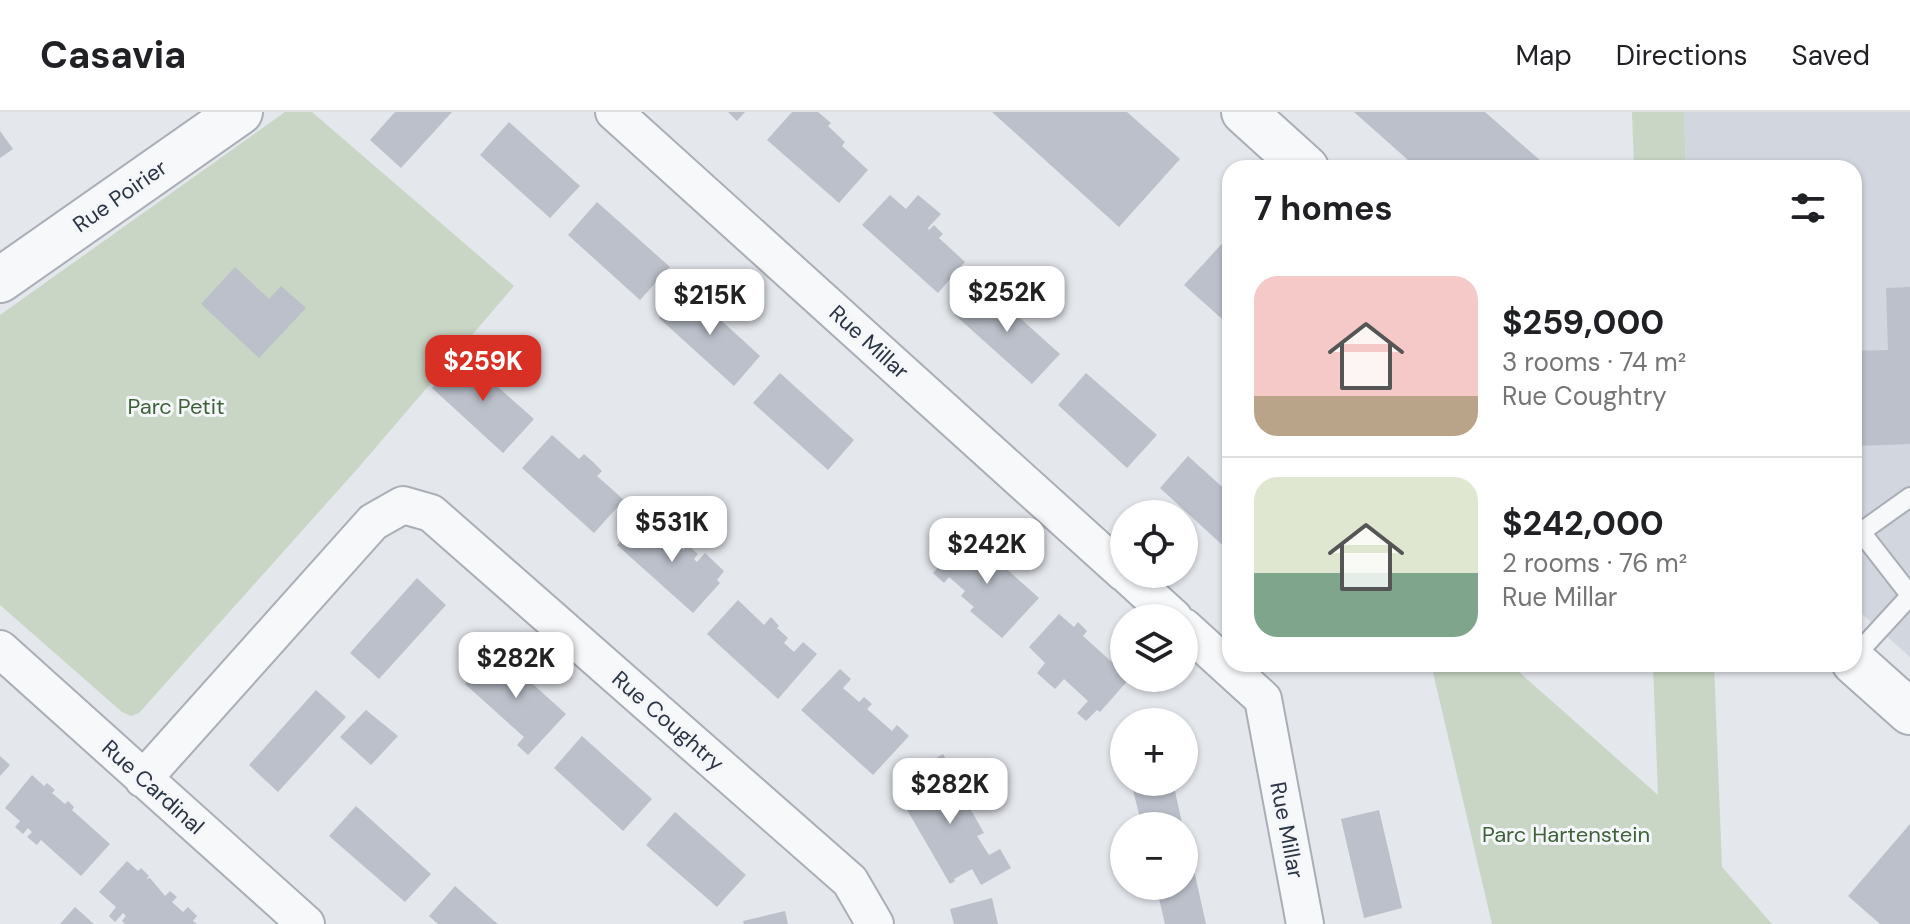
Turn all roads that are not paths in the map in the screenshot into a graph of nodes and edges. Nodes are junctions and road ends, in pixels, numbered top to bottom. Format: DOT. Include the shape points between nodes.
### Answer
graph roads {
  1 [pos="240,112"];
  2 [pos="614,112"];
  3 [pos="1244,112"];
  4 [pos="1297,160"];
  5 [pos="0,280"];
  6 [pos="1910,497"];
  7 [pos="1862,531"];
  8 [pos="1862,533"];
  9 [pos="1110,559"];
  10 [pos="1141,588"];
  11 [pos="1910,596"];
  12 [pos="1159,604"];
  13 [pos="1198,640"];
  14 [pos="0,649"];
  15 [pos="1862,651"];
  16 [pos="1222,662"];
  17 [pos="1862,667"];
  18 [pos="1233,672"];
  19 [pos="1910,712"];
  20 [pos="143,779"];
  21 [pos="306,924"];
  22 [pos="875,924"];
  23 [pos="1305,924"];
  1 -- 5 [label="street, Rue Poirier"];
  2 -- 9 [label="street, Rue Millar"];
  3 -- 4 [label="street"];
  6 -- 7 [label="lane"];
  8 -- 11 [label="lane"];
  10 -- 12 [label="street, Rue Millar"];
  11 -- 15 [label="lane"];
  13 -- 16 [label="street, Rue Millar"];
  14 -- 20 [label="street, Rue Cardinal"];
  17 -- 19 [label="street"];
  18 -- 23 [label="street, Rue Millar" via="1263,699"];
  20 -- 21 [label="street, Rue Cardinal"];
  20 -- 22 [label="street, Rue Coughtry" via="373,522 403,505 431,513 850,881"];
}
